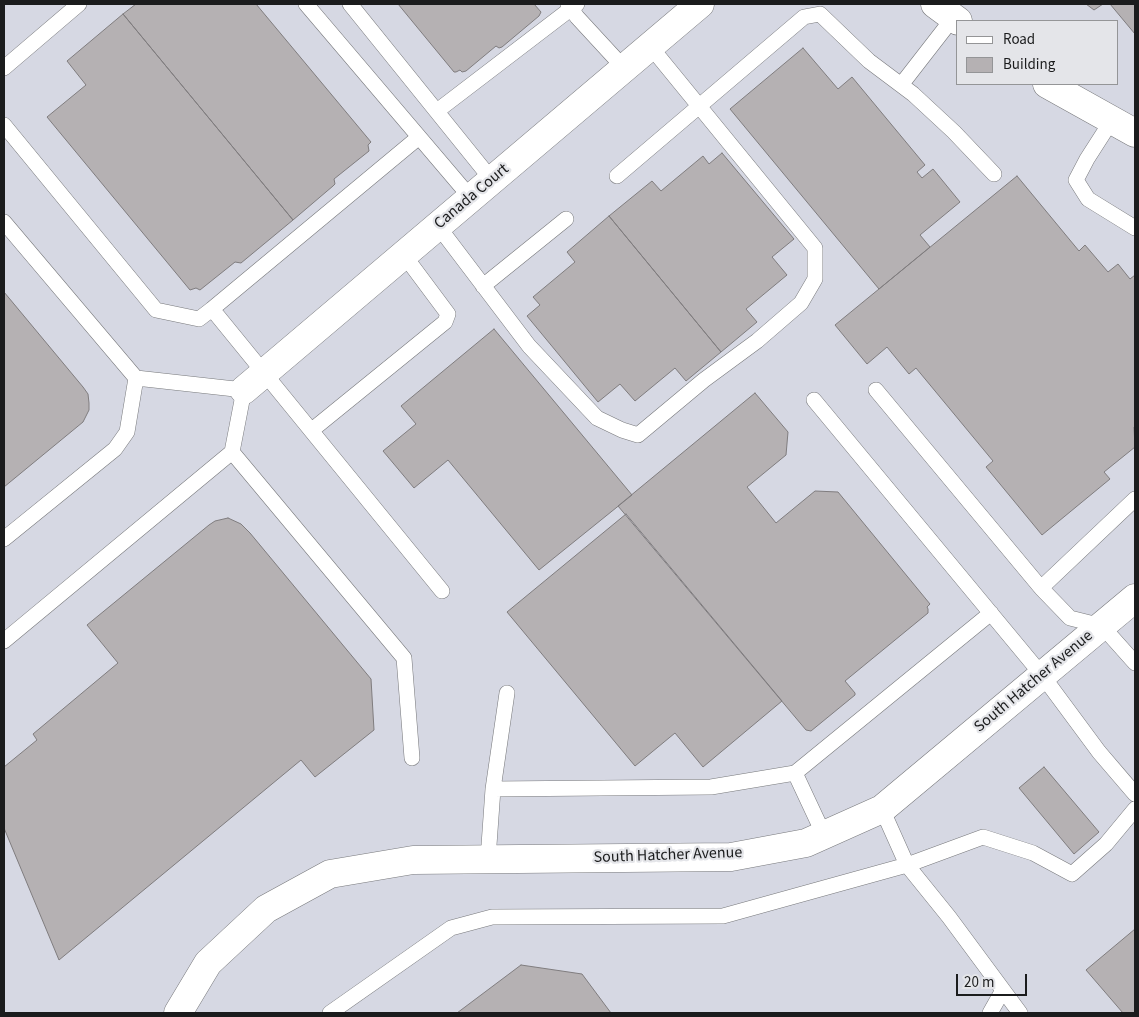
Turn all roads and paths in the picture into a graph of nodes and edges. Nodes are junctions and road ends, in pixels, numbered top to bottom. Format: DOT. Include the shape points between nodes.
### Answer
graph roads {
  1 [pos="79,4"];
  2 [pos="306,4"];
  3 [pos="350,4"];
  4 [pos="700,4"];
  5 [pos="572,5"];
  6 [pos="949,15"];
  7 [pos="650,46"];
  8 [pos="4,68"];
  9 [pos="624,68"];
  10 [pos="901,85"];
  11 [pos="1049,85"];
  12 [pos="700,106"];
  13 [pos="436,111"];
  14 [pos="1112,120"];
  15 [pos="4,125"];
  16 [pos="1135,133"];
  17 [pos="419,137"];
  18 [pos="994,174"];
  19 [pos="618,176"];
  20 [pos="492,180"];
  21 [pos="471,198"];
  22 [pos="566,219"];
  23 [pos="4,222"];
  24 [pos="438,226"];
  25 [pos="1135,228"];
  26 [pos="404,255"];
  27 [pos="483,286"];
  28 [pos="212,308"];
  29 [pos="266,373"];
  30 [pos="136,378"];
  31 [pos="244,390"];
  32 [pos="876,390"];
  33 [pos="814,400"];
  34 [pos="312,430"];
  35 [pos="232,452"];
  36 [pos="1135,498"];
  37 [pos="4,539"];
  38 [pos="1042,588"];
  39 [pos="442,592"];
  40 [pos="1135,598"];
  41 [pos="991,613"];
  42 [pos="1102,626"];
  43 [pos="4,642"];
  44 [pos="1135,663"];
  45 [pos="1042,675"];
  46 [pos="507,692"];
  47 [pos="412,758"];
  48 [pos="795,773"];
  49 [pos="493,788"];
  50 [pos="1135,794"];
  51 [pos="882,809"];
  52 [pos="1135,809"];
  53 [pos="824,835"];
  54 [pos="488,859"];
  55 [pos="907,865"];
  56 [pos="1003,990"];
  57 [pos="178,1013"];
  58 [pos="330,1013"];
  59 [pos="990,1013"];
  60 [pos="1020,1013"];
  1 -- 8 [label="lane"];
  2 -- 17 [label="lane"];
  3 -- 13 [label="lane"];
  4 -- 7 [label="street, Canada Court"];
  5 -- 9 [label="lane"];
  5 -- 13 [label="lane"];
  6 -- 10 [label="lane"];
  7 -- 9 [label="street, Canada Court"];
  7 -- 12 [label="lane"];
  9 -- 20 [label="street, Canada Court"];
  10 -- 12 [label="lane" via="869,61 820,14 804,17"];
  10 -- 18 [label="lane" via="954,132"];
  11 -- 14 [label="street"];
  12 -- 19 [label="lane"];
  12 -- 27 [label="lane" via="815,248 815,279 801,303 757,341 638,435 597,418 529,346"];
  13 -- 20 [label="lane"];
  14 -- 16 [label="street"];
  14 -- 25 [label="lane" via="1076,180 1088,199"];
  15 -- 28 [label="lane" via="156,310 200,319"];
  17 -- 21 [label="lane"];
  17 -- 28 [label="lane"];
  20 -- 21 [label="street, Canada Court"];
  21 -- 24 [label="street, Canada Court"];
  22 -- 27 [label="lane"];
  23 -- 30 [label="lane"];
  24 -- 26 [label="street, Canada Court"];
  24 -- 27 [label="lane"];
  26 -- 29 [label="street, Canada Court"];
  26 -- 34 [label="lane" via="448,314 445,322"];
  28 -- 29 [label="lane"];
  29 -- 31 [label="street, Canada Court"];
  29 -- 34 [label="lane"];
  30 -- 31 [label="lane"];
  30 -- 37 [label="lane" via="127,432 115,449"];
  31 -- 35 [label="lane"];
  32 -- 38 [label="lane"];
  33 -- 41 [label="lane"];
  34 -- 39 [label="lane"];
  35 -- 43 [label="lane"];
  35 -- 47 [label="lane" via="404,658"];
  36 -- 38 [label="lane"];
  38 -- 42 [label="lane" via="1070,618"];
  40 -- 42 [label="street, South Hatcher Avenue"];
  41 -- 45 [label="lane"];
  41 -- 48 [label="lane"];
  42 -- 44 [label="lane"];
  42 -- 45 [label="street, South Hatcher Avenue"];
  45 -- 50 [label="lane" via="1099,752"];
  45 -- 51 [label="street, South Hatcher Avenue"];
  46 -- 49 [label="lane"];
  48 -- 49 [label="lane" via="711,787"];
  48 -- 53 [label="lane"];
  49 -- 54 [label="lane"];
  51 -- 53 [label="street, South Hatcher Avenue"];
  51 -- 55 [label="lane"];
  52 -- 55 [label="lane" via="1106,844 1072,874 1033,853 983,838"];
  53 -- 54 [label="street, South Hatcher Avenue" via="806,843 731,857"];
  54 -- 57 [label="street, South Hatcher Avenue" via="413,860 330,874 266,909 208,963"];
  55 -- 56 [label="lane"];
  55 -- 58 [label="lane" via="723,916 492,917 451,928"];
  56 -- 59 [label="lane"];
  56 -- 60 [label="lane"];
}
